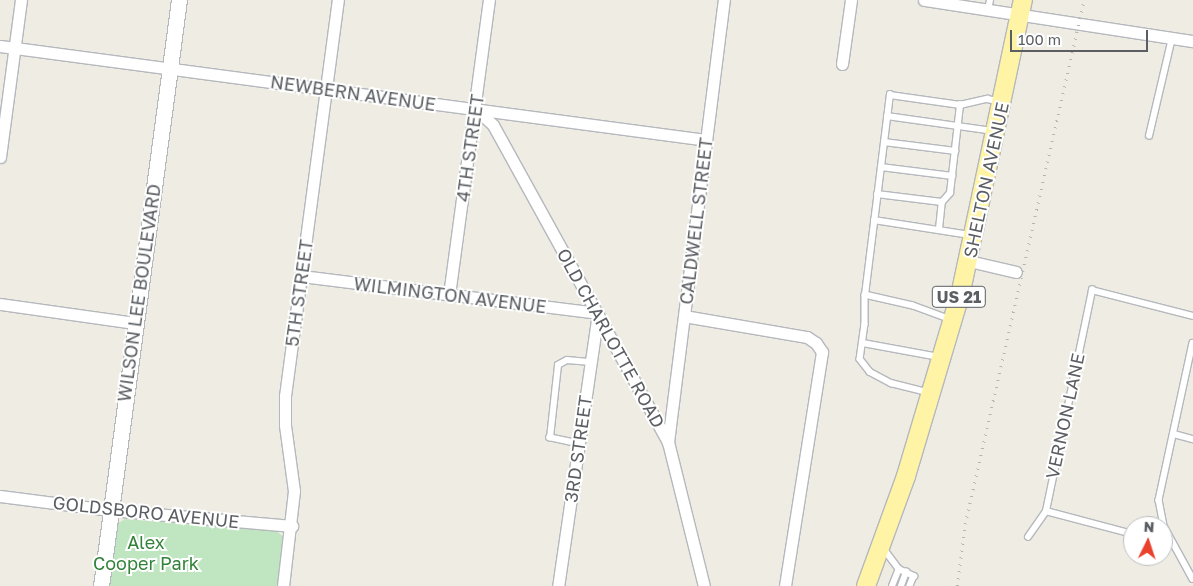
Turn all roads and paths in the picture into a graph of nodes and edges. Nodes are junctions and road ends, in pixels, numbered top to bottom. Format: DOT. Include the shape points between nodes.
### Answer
graph roads {
  1 [pos="21,0"];
  2 [pos="179,0"];
  3 [pos="338,0"];
  4 [pos="489,0"];
  5 [pos="724,0"];
  6 [pos="851,0"];
  7 [pos="924,0"];
  8 [pos="950,2"];
  9 [pos="989,4"];
  10 [pos="1022,7"];
  11 [pos="1172,38"];
  12 [pos="1193,41"];
  13 [pos="0,46"];
  14 [pos="14,48"];
  15 [pos="842,64"];
  16 [pos="170,68"];
  17 [pos="326,89"];
  18 [pos="1003,101"];
  19 [pos="960,105"];
  20 [pos="476,109"];
  21 [pos="887,116"];
  22 [pos="958,125"];
  23 [pos="997,132"];
  24 [pos="1149,136"];
  25 [pos="706,140"];
  26 [pos="884,142"];
  27 [pos="955,151"];
  28 [pos="0,158"];
  29 [pos="881,167"];
  30 [pos="952,176"];
  31 [pos="877,194"];
  32 [pos="942,202"];
  33 [pos="874,220"];
  34 [pos="939,229"];
  35 [pos="975,236"];
  36 [pos="968,261"];
  37 [pos="1016,272"];
  38 [pos="301,276"];
  39 [pos="865,294"];
  40 [pos="449,295"];
  41 [pos="0,304"];
  42 [pos="598,313"];
  43 [pos="684,316"];
  44 [pos="1193,316"];
  45 [pos="953,320"];
  46 [pos="135,323"];
  47 [pos="862,343"];
  48 [pos="1193,343"];
  49 [pos="942,358"];
  50 [pos="591,362"];
  51 [pos="932,393"];
  52 [pos="1174,434"];
  53 [pos="1193,439"];
  54 [pos="668,442"];
  55 [pos="579,444"];
  56 [pos="0,496"];
  57 [pos="110,510"];
  58 [pos="1046,511"];
  59 [pos="1162,516"];
  60 [pos="292,526"];
  61 [pos="1123,531"];
  62 [pos="1028,537"];
  63 [pos="1173,544"];
  64 [pos="881,545"];
  65 [pos="899,569"];
  66 [pos="906,572"];
  67 [pos="1193,579"];
  68 [pos="101,586"];
  69 [pos="283,586"];
  70 [pos="558,586"];
  71 [pos="704,586"];
  72 [pos="786,586"];
  73 [pos="866,586"];
  74 [pos="892,586"];
  75 [pos="901,586"];
  76 [pos="910,586"];
  1 -- 14 [label="street"];
  2 -- 16 [label="street, WILSON LEE BOULEVARD"];
  3 -- 17 [label="street, 5TH STREET"];
  4 -- 20 [label="street, 4TH STREET"];
  5 -- 25 [label="street, CALDWELL STREET"];
  6 -- 15 [label="street"];
  7 -- 8 [label="street"];
  8 -- 9 [label="street"];
  9 -- 10 [label="street"];
  10 -- 11 [label="street"];
  10 -- 18 [label="main road, SHELTON AVENUE / US 21"];
  11 -- 12 [label="street"];
  11 -- 24 [label="lane"];
  13 -- 14 [label="street, NEWBERN AVENUE"];
  14 -- 16 [label="street, NEWBERN AVENUE"];
  14 -- 28 [label="street"];
  16 -- 17 [label="street, NEWBERN AVENUE"];
  16 -- 46 [label="street, WILSON LEE BOULEVARD"];
  17 -- 20 [label="street, NEWBERN AVENUE"];
  17 -- 38 [label="street, 5TH STREET"];
  18 -- 19 [label="lane" via="987,99"];
  18 -- 23 [label="main road, SHELTON AVENUE / US 21"];
  19 -- 21 [label="lane" via="890,95"];
  19 -- 22 [label="lane"];
  20 -- 25 [label="street, NEWBERN AVENUE"];
  20 -- 40 [label="street, 4TH STREET"];
  20 -- 42 [label="street, OLD CHARLOTTE ROAD" via="493,125"];
  21 -- 22 [label="lane"];
  21 -- 26 [label="lane"];
  22 -- 23 [label="lane"];
  22 -- 27 [label="lane"];
  23 -- 35 [label="main road, SHELTON AVENUE / US 21"];
  25 -- 43 [label="street, CALDWELL STREET"];
  26 -- 27 [label="lane"];
  26 -- 29 [label="lane"];
  27 -- 30 [label="lane"];
  29 -- 30 [label="lane"];
  29 -- 31 [label="lane"];
  30 -- 32 [label="lane" via="950,194"];
  31 -- 32 [label="lane"];
  31 -- 33 [label="lane"];
  32 -- 34 [label="lane"];
  33 -- 34 [label="lane"];
  33 -- 39 [label="lane"];
  34 -- 35 [label="lane"];
  35 -- 36 [label="main road, SHELTON AVENUE / US 21"];
  36 -- 37 [label="street"];
  36 -- 45 [label="main road, SHELTON AVENUE / US 21"];
  38 -- 40 [label="street, WILMINGTON AVENUE"];
  38 -- 60 [label="street, 5TH STREET" via="285,396 284,425 294,492"];
  39 -- 45 [label="lane"];
  39 -- 47 [label="lane"];
  40 -- 42 [label="street, WILMINGTON AVENUE"];
  41 -- 46 [label="street"];
  42 -- 50 [label="street, 3RD STREET"];
  42 -- 54 [label="street, OLD CHARLOTTE ROAD"];
  43 -- 54 [label="street, CALDWELL STREET"];
  43 -- 72 [label="street" via="807,337 822,352"];
  44 -- 58 [label="lane, VERNON LANE" via="1092,290"];
  45 -- 49 [label="main road, SHELTON AVENUE / US 21"];
  46 -- 57 [label="street, WILSON LEE BOULEVARD"];
  47 -- 49 [label="lane"];
  47 -- 51 [label="lane" via="860,359 870,372 891,383"];
  48 -- 52 [label="lane"];
  49 -- 51 [label="main road, SHELTON AVENUE / US 21"];
  50 -- 55 [label="street, 3RD STREET"];
  50 -- 55 [label="lane" via="567,360 558,365 550,438"];
  51 -- 64 [label="main road, SHELTON AVENUE / US 21"];
  52 -- 53 [label="lane"];
  52 -- 59 [label="lane" via="1160,500"];
  54 -- 71 [label="street, OLD CHARLOTTE ROAD"];
  55 -- 70 [label="street, 3RD STREET"];
  56 -- 57 [label="street, GOLDSBORO AVENUE"];
  57 -- 60 [label="street, GOLDSBORO AVENUE"];
  57 -- 68 [label="street, WILSON LEE BOULEVARD"];
  58 -- 61 [label="lane"];
  58 -- 62 [label="lane, VERNON LANE"];
  60 -- 69 [label="street, 5TH STREET"];
  63 -- 67 [label="lane"];
  64 -- 65 [label="lane"];
  64 -- 73 [label="main road, SHELTON AVENUE / US 21"];
  65 -- 66 [label="lane"];
  65 -- 74 [label="lane"];
  66 -- 75 [label="lane"];
  66 -- 76 [label="lane" via="914,576"];
}
